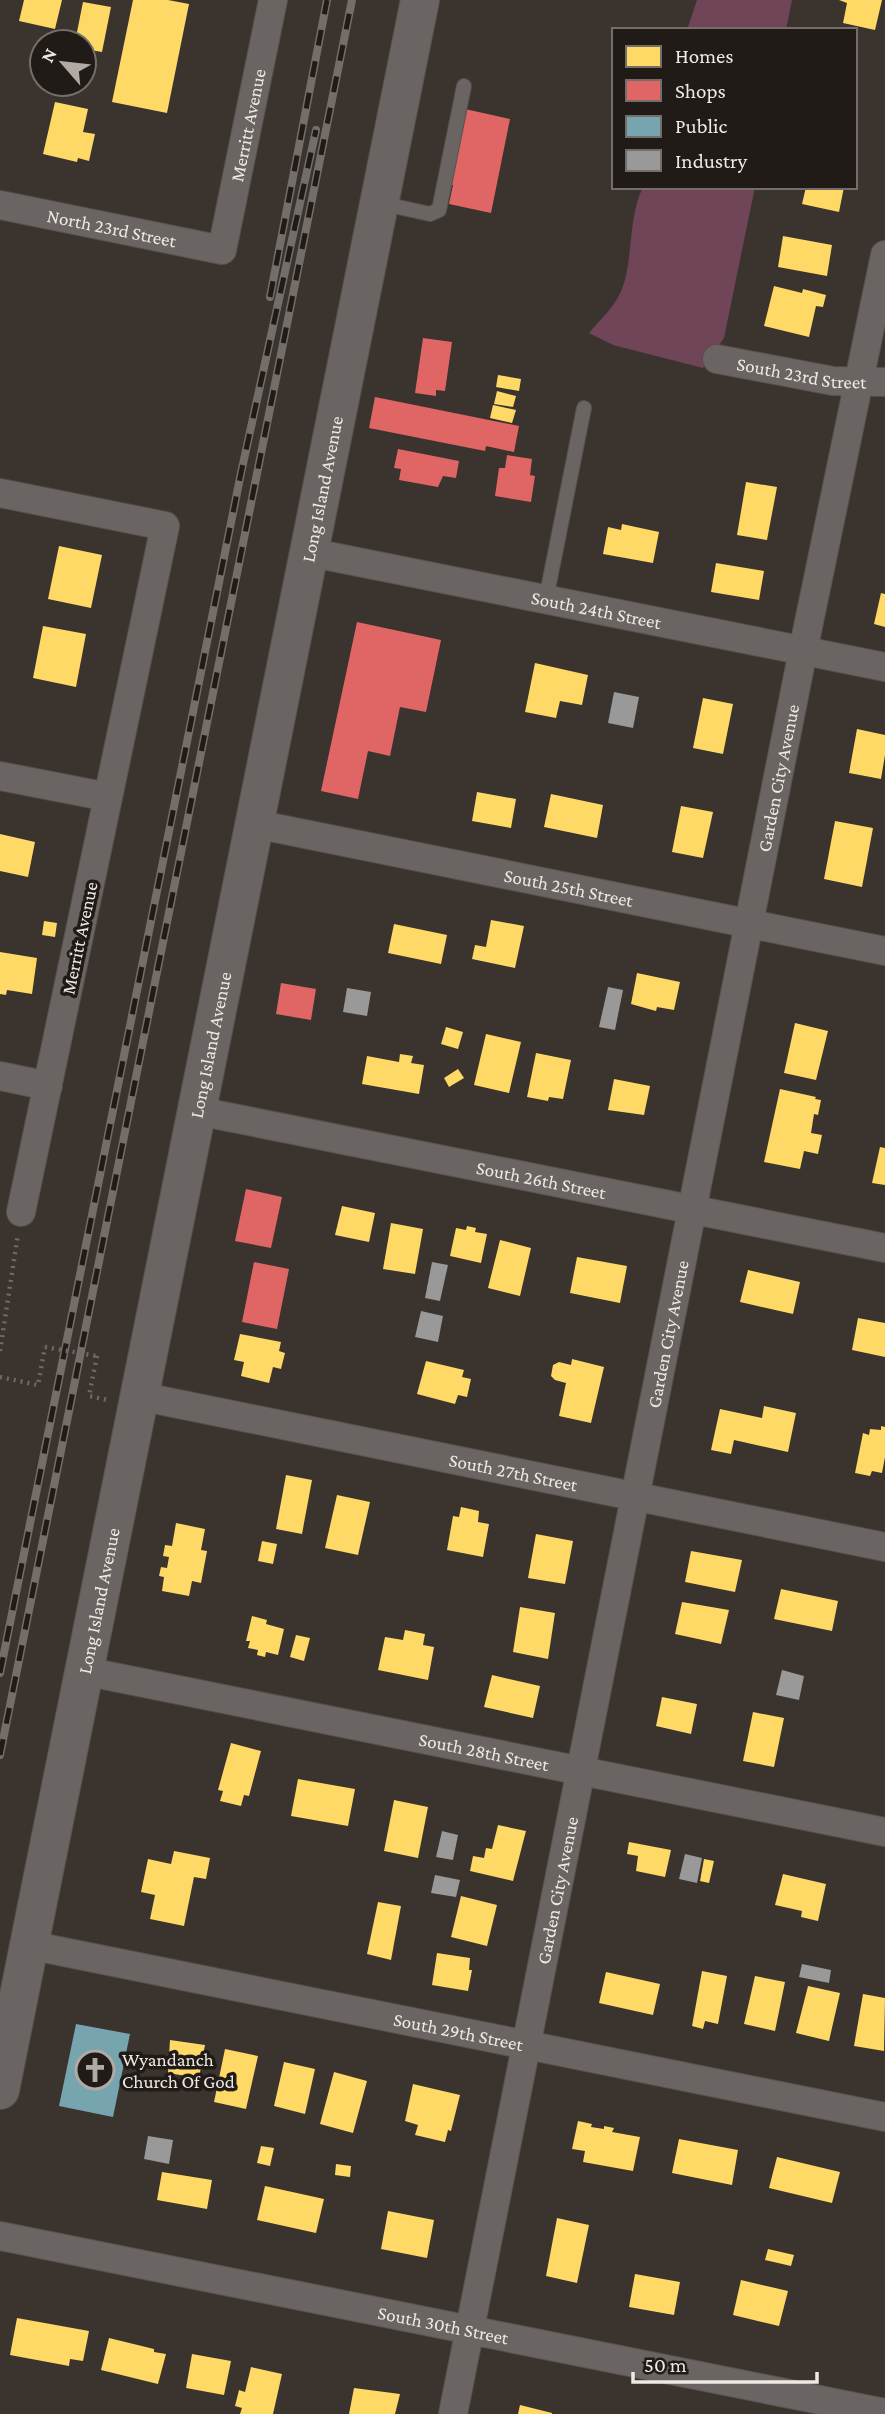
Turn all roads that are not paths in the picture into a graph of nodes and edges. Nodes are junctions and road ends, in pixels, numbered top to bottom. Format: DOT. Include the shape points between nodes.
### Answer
graph roads {
  1 [pos="273,0"];
  2 [pos="420,0"];
  3 [pos="464,86"];
  4 [pos="379,203"];
  5 [pos="0,205"];
  6 [pos="222,250"];
  7 [pos="885,255"];
  8 [pos="717,359"];
  9 [pos="873,382"];
  10 [pos="584,408"];
  11 [pos="0,493"];
  12 [pos="308,551"];
  13 [pos="546,599"];
  14 [pos="803,651"];
  15 [pos="885,667"];
  16 [pos="0,776"];
  17 [pos="108,797"];
  18 [pos="255,824"];
  19 [pos="750,924"];
  20 [pos="885,951"];
  21 [pos="0,1076"];
  22 [pos="48,1086"];
  23 [pos="198,1111"];
  24 [pos="692,1210"];
  25 [pos="22,1212"];
  26 [pos="885,1248"];
  27 [pos="126,1398"];
  28 [pos="635,1496"];
  29 [pos="885,1547"];
  30 [pos="84,1671"];
  31 [pos="581,1771"];
  32 [pos="885,1832"];
  33 [pos="29,1945"];
  34 [pos="526,2045"];
  35 [pos="0,2090"];
  36 [pos="885,2117"];
  37 [pos="0,2236"];
  38 [pos="469,2328"];
  39 [pos="885,2413"];
  40 [pos="453,2414"];
  1 -- 6 [label="street, Merritt Avenue"];
  2 -- 4 [label="street, Long Island Avenue"];
  3 -- 4 [label="lane" via="439,210 430,214"];
  4 -- 12 [label="street, Long Island Avenue"];
  5 -- 6 [label="street, North 23rd Street"];
  7 -- 9 [label="street, Garden City Avenue"];
  8 -- 9 [label="street, South 23rd Street" via="833,381"];
  9 -- 14 [label="street, Garden City Avenue"];
  10 -- 13 [label="lane"];
  11 -- 17 [label="street, Merritt Avenue" via="165,526"];
  12 -- 13 [label="street, South 24th Street"];
  12 -- 18 [label="street, Long Island Avenue"];
  13 -- 14 [label="street, South 24th Street"];
  14 -- 15 [label="street, South 24th Street"];
  14 -- 19 [label="street, Garden City Avenue"];
  16 -- 17 [label="street"];
  17 -- 22 [label="street, Merritt Avenue"];
  18 -- 19 [label="street, South 25th Street"];
  18 -- 23 [label="street, Long Island Avenue"];
  19 -- 20 [label="street, South 25th Street"];
  19 -- 24 [label="street, Garden City Avenue"];
  21 -- 22 [label="street"];
  22 -- 25 [label="street, Merritt Avenue"];
  23 -- 24 [label="street, South 26th Street"];
  23 -- 27 [label="street, Long Island Avenue"];
  24 -- 26 [label="street, South 26th Street"];
  24 -- 28 [label="street, Garden City Avenue"];
  27 -- 28 [label="street, South 27th Street"];
  27 -- 30 [label="street, Long Island Avenue"];
  28 -- 29 [label="street, South 27th Street"];
  28 -- 31 [label="street, Garden City Avenue"];
  30 -- 31 [label="street, South 28th Street"];
  30 -- 33 [label="street, Long Island Avenue"];
  31 -- 32 [label="street, South 28th Street"];
  31 -- 34 [label="street, Garden City Avenue"];
  33 -- 34 [label="street, South 29th Street"];
  33 -- 35 [label="street, Long Island Avenue"];
  34 -- 36 [label="street, South 29th Street"];
  34 -- 38 [label="street, Garden City Avenue"];
  37 -- 38 [label="street, South 30th Street"];
  38 -- 39 [label="street, South 30th Street"];
  38 -- 40 [label="street, Garden City Avenue"];
}
